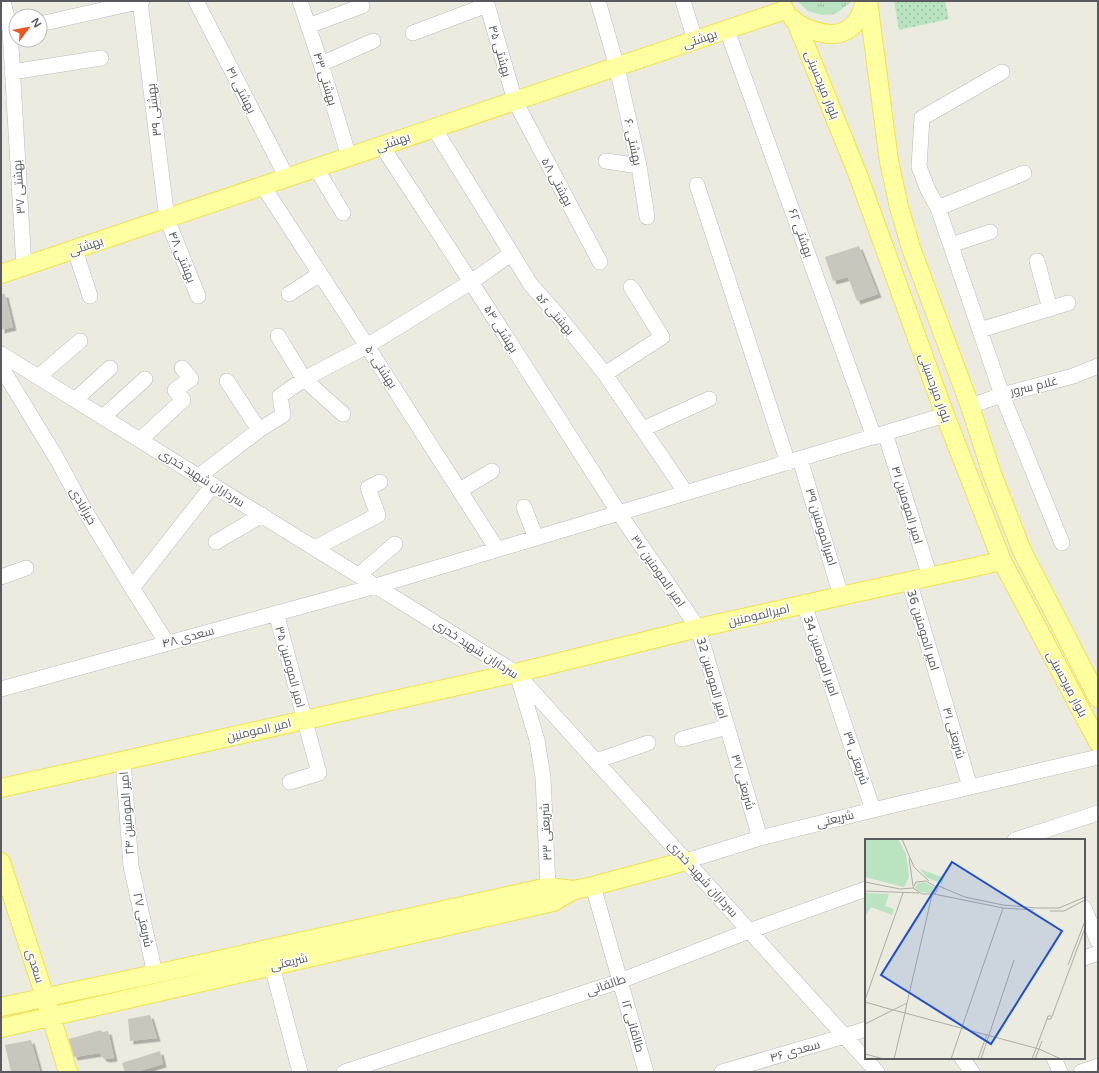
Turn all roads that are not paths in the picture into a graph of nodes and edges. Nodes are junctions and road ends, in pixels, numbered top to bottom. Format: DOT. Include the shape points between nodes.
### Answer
graph roads {
  1 [pos="3,1"];
  2 [pos="141,1"];
  3 [pos="196,1"];
  4 [pos="300,1"];
  5 [pos="598,1"];
  6 [pos="683,1"];
  7 [pos="867,1"];
  8 [pos="487,3"];
  9 [pos="782,5"];
  10 [pos="362,6"];
  11 [pos="48,22"];
  12 [pos="8,24"];
  13 [pos="797,24"];
  14 [pos="308,26"];
  15 [pos="727,30"];
  16 [pos="413,33"];
  17 [pos="695,40"];
  18 [pos="373,42"];
  19 [pos="10,48"];
  20 [pos="101,58"];
  21 [pos="321,64"];
  22 [pos="617,67"];
  23 [pos="12,72"];
  24 [pos="1002,72"];
  25 [pos="514,101"];
  26 [pos="434,128"];
  27 [pos="382,146"];
  28 [pos="349,157"];
  29 [pos="606,161"];
  30 [pos="639,166"];
  31 [pos="316,168"];
  32 [pos="1024,173"];
  33 [pos="286,178"];
  34 [pos="697,185"];
  35 [pos="263,186"];
  36 [pos="938,208"];
  37 [pos="343,213"];
  38 [pos="647,217"];
  39 [pos="167,218"];
  40 [pos="990,232"];
  41 [pos="950,244"];
  42 [pos="75,250"];
  43 [pos="511,254"];
  44 [pos="1037,261"];
  45 [pos="600,262"];
  46 [pos="24,266"];
  47 [pos="1,274"];
  48 [pos="320,274"];
  49 [pos="471,282"];
  50 [pos="631,287"];
  51 [pos="289,294"];
  52 [pos="90,296"];
  53 [pos="198,296"];
  54 [pos="1068,303"];
  55 [pos="1050,309"];
  56 [pos="980,330"];
  57 [pos="278,336"];
  58 [pos="80,340"];
  59 [pos="367,346"];
  60 [pos="1,354"];
  61 [pos="1098,366"];
  62 [pos="1,367"];
  63 [pos="110,368"];
  64 [pos="182,368"];
  65 [pos="605,374"];
  66 [pos="38,377"];
  67 [pos="144,379"];
  68 [pos="304,379"];
  69 [pos="228,381"];
  70 [pos="1002,395"];
  71 [pos="709,399"];
  72 [pos="75,400"];
  73 [pos="970,406"];
  74 [pos="343,414"];
  75 [pos="945,415"];
  76 [pos="103,417"];
  77 [pos="643,428"];
  78 [pos="259,430"];
  79 [pos="880,435"];
  80 [pos="140,440"];
  81 [pos="794,461"];
  82 [pos="492,471"];
  83 [pos="199,476"];
  84 [pos="380,482"];
  85 [pos="213,485"];
  86 [pos="460,490"];
  87 [pos="686,493"];
  88 [pos="524,507"];
  89 [pos="618,513"];
  90 [pos="262,515"];
  91 [pos="536,538"];
  92 [pos="216,542"];
  93 [pos="1062,543"];
  94 [pos="395,544"];
  95 [pos="315,548"];
  96 [pos="497,549"];
  97 [pos="1002,562"];
  98 [pos="26,568"];
  99 [pos="359,576"];
  100 [pos="1,577"];
  101 [pos="930,577"];
  102 [pos="909,581"];
  103 [pos="376,586"];
  104 [pos="132,588"];
  105 [pos="841,596"];
  106 [pos="804,604"];
  107 [pos="276,613"];
  108 [pos="698,628"];
  109 [pos="167,643"];
  110 [pos="516,673"];
  111 [pos="938,679"];
  112 [pos="1,689"];
  113 [pos="1098,698"];
  114 [pos="839,707"];
  115 [pos="304,720"];
  116 [pos="727,727"];
  117 [pos="682,739"];
  118 [pos="1098,742"];
  119 [pos="648,743"];
  120 [pos="1098,757"];
  121 [pos="123,761"];
  122 [pos="596,761"];
  123 [pos="290,782"];
  124 [pos="970,787"];
  125 [pos="1,788"];
  126 [pos="873,810"];
  127 [pos="1098,813"];
  128 [pos="760,838"];
  129 [pos="1018,839"];
  130 [pos="686,861"];
  131 [pos="1,862"];
  132 [pos="131,866"];
  133 [pos="593,886"];
  134 [pos="548,887"];
  135 [pos="865,889"];
  136 [pos="574,890"];
  137 [pos="1085,910"];
  138 [pos="749,931"];
  139 [pos="1098,941"];
  140 [pos="1098,953"];
  141 [pos="1085,958"];
  142 [pos="272,966"];
  143 [pos="155,974"];
  144 [pos="620,981"];
  145 [pos="45,997"];
  146 [pos="1,1007"];
  147 [pos="51,1017"];
  148 [pos="1,1028"];
  149 [pos="865,1029"];
  150 [pos="845,1036"];
  151 [pos="865,1058"];
  152 [pos="865,1059"];
  153 [pos="963,1059"];
  154 [pos="1054,1059"];
  155 [pos="1098,1066"];
  156 [pos="68,1072"];
  157 [pos="300,1072"];
  158 [pos="344,1072"];
  159 [pos="646,1072"];
  160 [pos="722,1072"];
  161 [pos="877,1072"];
  162 [pos="972,1072"];
  163 [pos="1060,1072"];
  164 [pos="1081,1072"];
  1 -- 12 [label="street, بهشتی ۳۷"];
  2 -- 11 [label="street"];
  2 -- 39 [label="street, بهشتی ۳۹"];
  3 -- 33 [label="street, بهشتی ۴۱"];
  4 -- 14 [label="street, بهشتی ۴۳"];
  5 -- 22 [label="street, بهشتی ۶۰"];
  6 -- 17 [label="street"];
  7 -- 13 [label="main road" via="859,19 842,33 819,32"];
  7 -- 73 [label="main road, بلوار میرحسینی" via="889,161 899,207 911,248"];
  8 -- 16 [label="street"];
  8 -- 25 [label="street, بهشتی ۴۵"];
  9 -- 13 [label="main road"];
  9 -- 15 [label="main road, بهشتی"];
  10 -- 14 [label="street"];
  13 -- 75 [label="main road, بلوار میرحسینی" via="858,176"];
  14 -- 21 [label="street, بهشتی ۴۳"];
  15 -- 17 [label="main road, بهشتی"];
  15 -- 79 [label="street, بهشتی ۶۲"];
  17 -- 22 [label="main road, بهشتی"];
  18 -- 21 [label="street"];
  19 -- 23 [label="street, بهشتی ۳۷"];
  20 -- 23 [label="street"];
  21 -- 28 [label="street, بهشتی ۴۳"];
  22 -- 25 [label="main road, بهشتی"];
  22 -- 30 [label="street, بهشتی ۶۰"];
  23 -- 46 [label="street, بهشتی ۳۷"];
  24 -- 36 [label="street" via="922,118 919,167"];
  25 -- 26 [label="main road, بهشتی"];
  25 -- 45 [label="street, بهشتی ۵۸"];
  26 -- 27 [label="main road, بهشتی"];
  26 -- 43 [label="street, بهشتی ۵۶"];
  27 -- 28 [label="main road, بهشتی"];
  27 -- 49 [label="street, بهشتی ۵۴"];
  28 -- 31 [label="main road, بهشتی"];
  29 -- 30 [label="street"];
  30 -- 38 [label="street, بهشتی ۶۰"];
  31 -- 33 [label="main road, بهشتی"];
  31 -- 37 [label="street"];
  32 -- 36 [label="street"];
  33 -- 35 [label="main road, بهشتی"];
  34 -- 81 [label="street, امیرالمومنین ۳۹"];
  35 -- 39 [label="main road, بهشتی"];
  35 -- 48 [label="street, بهشتی ۵۰"];
  36 -- 41 [label="street"];
  39 -- 42 [label="main road, بهشتی"];
  39 -- 53 [label="street, بهشتی ۴۸"];
  40 -- 41 [label="street"];
  41 -- 56 [label="street"];
  42 -- 46 [label="main road, بهشتی"];
  42 -- 52 [label="street"];
  43 -- 49 [label="street"];
  43 -- 65 [label="street, بهشتی ۵۶" via="531,285"];
  44 -- 55 [label="street"];
  46 -- 47 [label="main road, بهشتی"];
  48 -- 51 [label="street"];
  48 -- 59 [label="street, بهشتی ۵۰"];
  49 -- 59 [label="street"];
  49 -- 89 [label="street, بهشتی ۵۴"];
  50 -- 65 [label="street" via="662,337"];
  54 -- 55 [label="street"];
  55 -- 56 [label="street"];
  56 -- 70 [label="street"];
  57 -- 68 [label="street"];
  58 -- 66 [label="street"];
  59 -- 68 [label="street"];
  59 -- 86 [label="street, بهشتی ۵۰"];
  60 -- 66 [label="street, سرداران شهید خدری"];
  61 -- 70 [label="street, غلام سرور" via="1073,376"];
  62 -- 104 [label="street, خیرآبادی"];
  63 -- 72 [label="street"];
  64 -- 80 [label="street" via="191,379 175,390 183,400"];
  65 -- 77 [label="street, بهشتی ۵۶"];
  66 -- 72 [label="street, سرداران شهید خدری"];
  67 -- 76 [label="street"];
  68 -- 74 [label="street"];
  68 -- 78 [label="street" via="280,396 283,415"];
  69 -- 78 [label="street"];
  70 -- 73 [label="street, غلام سرور"];
  70 -- 93 [label="street"];
  71 -- 77 [label="street"];
  72 -- 76 [label="street, سرداران شهید خدری"];
  73 -- 113 [label="main road, بلوار میرحسینی" via="992,474 1022,551"];
  75 -- 79 [label="street, سعدی ۴۸"];
  75 -- 97 [label="main road, بلوار میرحسینی"];
  76 -- 80 [label="street, سرداران شهید خدری"];
  77 -- 87 [label="street, بهشتی ۵۶"];
  78 -- 83 [label="street"];
  79 -- 81 [label="street, سعدی ۴۸"];
  79 -- 101 [label="street, امیر المومنین ۴۱"];
  80 -- 83 [label="street, سرداران شهید خدری"];
  81 -- 87 [label="street, سعدی ۴۸"];
  81 -- 105 [label="street, امیرالمومنین ۳۹"];
  82 -- 86 [label="street"];
  83 -- 85 [label="street, سرداران شهید خدری"];
  84 -- 95 [label="street" via="368,488 378,515"];
  85 -- 90 [label="street, سرداران شهید خدری"];
  85 -- 104 [label="street"];
  86 -- 96 [label="street, بهشتی ۵۰"];
  87 -- 89 [label="street, سعدی ۴۸"];
  88 -- 91 [label="street"];
  89 -- 91 [label="street, سعدی ۴۸"];
  89 -- 108 [label="street, امیر المومنین ۳۷"];
  90 -- 92 [label="street"];
  90 -- 95 [label="street, سرداران شهید خدری"];
  91 -- 96 [label="street, سعدی ۴۸"];
  94 -- 99 [label="street"];
  95 -- 99 [label="street, سرداران شهید خدری"];
  96 -- 103 [label="street, سعدی ۴۸"];
  97 -- 101 [label="main road, امیرالمومنین"];
  97 -- 118 [label="main road, بلوار میرحسینی"];
  98 -- 100 [label="street"];
  99 -- 103 [label="street, سرداران شهید خدری"];
  101 -- 102 [label="main road, امیرالمومنین"];
  102 -- 105 [label="main road, امیرالمومنین"];
  102 -- 111 [label="street, امیر المومنین 36"];
  103 -- 107 [label="street, سعدی ۴۸"];
  103 -- 110 [label="street, سرداران شهید خدری"];
  104 -- 109 [label="street, خیرآبادی"];
  105 -- 106 [label="main road, امیرالمومنین"];
  106 -- 108 [label="main road, امیرالمومنین"];
  106 -- 114 [label="street, امیر المومنین 34"];
  107 -- 109 [label="street, سعدی ۴۸"];
  107 -- 115 [label="street, امیر المومنین ۳۵"];
  108 -- 110 [label="main road, امیرالمومنین"];
  108 -- 116 [label="street, امیر المومنین 32"];
  109 -- 112 [label="street, سعدی ۴۸"];
  110 -- 115 [label="main road, امیر المومنین"];
  110 -- 122 [label="street, سرداران شهید خدری"];
  110 -- 134 [label="street, شریعتی ۳۳" via="537,740 543,777"];
  111 -- 124 [label="street, شریعتی ۴۱"];
  114 -- 126 [label="street, شریعتی ۳۹"];
  115 -- 121 [label="main road, امیر المومنین"];
  115 -- 123 [label="street, امیر المومنین ۳۵" via="319,772"];
  116 -- 117 [label="street"];
  116 -- 128 [label="street, شریعتی ۳۷"];
  119 -- 122 [label="street"];
  120 -- 124 [label="street, شریعتی"];
  121 -- 125 [label="main road, امیر المومنین"];
  121 -- 132 [label="street, امیر المومنین ۲۴"];
  122 -- 130 [label="street, سرداران شهید خدری"];
  124 -- 126 [label="street, شریعتی"];
  126 -- 128 [label="street, شریعتی"];
  127 -- 129 [label="street"];
  128 -- 130 [label="street, شریعتی"];
  130 -- 133 [label="main road, شریعتی"];
  130 -- 138 [label="street, سرداران شهید خدری"];
  131 -- 145 [label="main road, سعدی"];
  132 -- 143 [label="street, شریعتی ۲۷"];
  133 -- 136 [label="main road, شریعتی"];
  133 -- 144 [label="street, طالقانی ۱۲"];
  134 -- 136 [label="main road, شریعتی"];
  134 -- 143 [label="main road, شریعتی"];
  135 -- 138 [label="street, طالقانی"];
  136 -- 142 [label="main road, شریعتی" via="553,902"];
  137 -- 139 [label="street"];
  138 -- 144 [label="street, طالقانی"];
  138 -- 150 [label="street, سرداران شهید خدری"];
  140 -- 141 [label="street"];
  142 -- 147 [label="main road, شریعتی"];
  142 -- 157 [label="street"];
  143 -- 145 [label="main road, شریعتی"];
  144 -- 158 [label="street, طالقانی"];
  144 -- 159 [label="street, طالقانی ۱۲"];
  145 -- 146 [label="main road, شریعتی"];
  145 -- 147 [label="main road, سعدی"];
  147 -- 148 [label="main road, شریعتی"];
  147 -- 156 [label="main road, سعدی"];
  149 -- 150 [label="street, سعدی ۴۶"];
  150 -- 151 [label="street, سرداران شهید خدری"];
  150 -- 160 [label="street, سعدی ۴۶"];
  152 -- 161 [label="street, سرداران شهید خدری"];
  153 -- 162 [label="street"];
  154 -- 163 [label="street"];
  155 -- 164 [label="street"];
}
